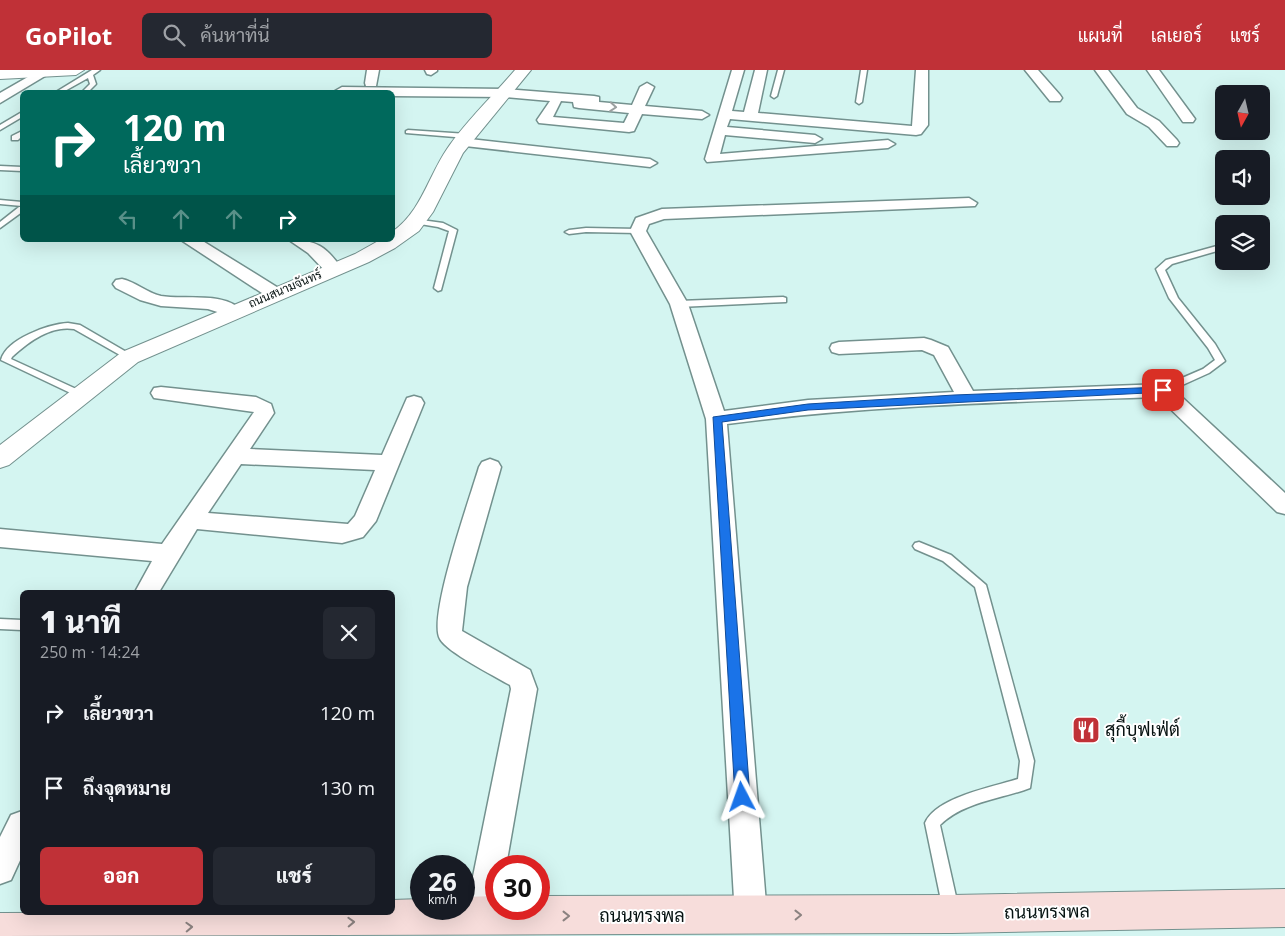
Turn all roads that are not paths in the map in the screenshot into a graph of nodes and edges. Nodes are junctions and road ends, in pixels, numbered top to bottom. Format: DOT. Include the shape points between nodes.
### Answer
graph roads {
  1 [pos="523,70"];
  2 [pos="738,70"];
  3 [pos="761,70"];
  4 [pos="782,70"];
  5 [pos="864,70"];
  6 [pos="922,70"];
  7 [pos="1031,70"];
  8 [pos="1101,70"];
  9 [pos="1153,70"];
  10 [pos="49,71"];
  11 [pos="88,71"];
  12 [pos="0,74"];
  13 [pos="647,87"];
  14 [pos="62,90"];
  15 [pos="87,90"];
  16 [pos="395,92"];
  17 [pos="503,95"];
  18 [pos="774,96"];
  19 [pos="0,98"];
  20 [pos="1055,98"];
  21 [pos="594,100"];
  22 [pos="859,102"];
  23 [pos="555,103"];
  24 [pos="637,109"];
  25 [pos="702,114"];
  26 [pos="724,114"];
  27 [pos="20,115"];
  28 [pos="750,116"];
  29 [pos="1188,119"];
  30 [pos="0,128"];
  31 [pos="719,130"];
  32 [pos="408,132"];
  33 [pos="20,134"];
  34 [pos="15,138"];
  35 [pos="464,139"];
  36 [pos="1172,143"];
  37 [pos="888,144"];
  38 [pos="907,146"];
  39 [pos="650,163"];
  40 [pos="0,168"];
  41 [pos="20,169"];
  42 [pos="0,202"];
  43 [pos="969,203"];
  44 [pos="20,204"];
  45 [pos="20,211"];
  46 [pos="416,221"];
  47 [pos="0,226"];
  48 [pos="638,231"];
  49 [pos="569,232"];
  50 [pos="395,238"];
  51 [pos="193,242"];
  52 [pos="301,242"];
  53 [pos="390,242"];
  54 [pos="1215,249"];
  55 [pos="333,269"];
  56 [pos="122,284"];
  57 [pos="438,288"];
  58 [pos="274,294"];
  59 [pos="783,300"];
  60 [pos="679,304"];
  61 [pos="233,312"];
  62 [pos="839,348"];
  63 [pos="130,357"];
  64 [pos="1163,390"];
  65 [pos="161,393"];
  66 [pos="81,395"];
  67 [pos="968,399"];
  68 [pos="414,404"];
  69 [pos="716,419"];
  70 [pos="236,456"];
  71 [pos="0,459"];
  72 [pos="388,463"];
  73 [pos="490,467"];
  74 [pos="1285,506"];
  75 [pos="193,520"];
  76 [pos="0,538"];
  77 [pos="919,546"];
  78 [pos="168,554"];
  79 [pos="148,590"];
  80 [pos="0,624"];
  81 [pos="20,625"];
  82 [pos="20,829"];
  83 [pos="0,869"];
  84 [pos="1285,908"];
  85 [pos="952,914"];
  86 [pos="481,916"];
  87 [pos="750,916"];
  88 [pos="397,928"];
  89 [pos="0,932"];
  1 -- 17 [label="street, ถนนสนามจันทร์"];
  2 -- 26 [label="street"];
  3 -- 28 [label="street"];
  4 -- 18 [label="lane"];
  5 -- 22 [label="lane"];
  6 -- 28 [label="street" via="921,125 916,130"];
  7 -- 20 [label="street"];
  8 -- 36 [label="street" via="1132,111 1154,124"];
  9 -- 29 [label="street"];
  10 -- 11 [label="street"];
  10 -- 12 [label="street"];
  10 -- 19 [label="street"];
  11 -- 14 [label="lane"];
  11 -- 15 [label="lane" via="93,84"];
  13 -- 24 [label="street"];
  16 -- 17 [label="street"];
  17 -- 21 [label="street"];
  17 -- 23 [label="street"];
  17 -- 35 [label="street, ถนนสนามจันทร์"];
  23 -- 24 [label="street, one-way"];
  23 -- 24 [label="street" via="544,120 629,128"];
  24 -- 25 [label="street"];
  26 -- 28 [label="street"];
  26 -- 31 [label="street"];
  27 -- 30 [label="lane"];
  31 -- 37 [label="street"];
  31 -- 37 [label="street" via="712,159"];
  32 -- 35 [label="lane"];
  33 -- 34 [label="lane"];
  35 -- 39 [label="street"];
  35 -- 46 [label="street, ถนนสนามจันทร์"];
  37 -- 38 [label="street"];
  40 -- 41 [label="lane"];
  42 -- 44 [label="lane"];
  43 -- 48 [label="street" via="662,214 642,222"];
  45 -- 47 [label="lane"];
  46 -- 50 [label="street, ถนนสนามจันทร์"];
  46 -- 57 [label="lane" via="453,230"];
  48 -- 49 [label="lane"];
  48 -- 60 [label="street"];
  51 -- 58 [label="street"];
  52 -- 55 [label="street" via="314,249"];
  53 -- 55 [label="street, ถนนสนามจันทร์"];
  54 -- 64 [label="lane" via="1169,262 1160,269 1162,279 1191,322 1216,350 1220,361 1206,371"];
  55 -- 58 [label="street, ถนนสนามจันทร์"];
  56 -- 61 [label="street" via="148,298 223,305"];
  58 -- 61 [label="street, ถนนสนามจันทร์"];
  59 -- 60 [label="lane"];
  60 -- 69 [label="street"];
  61 -- 63 [label="street, ถนนสนามจันทร์"];
  62 -- 67 [label="street" via="914,344 935,348 941,351"];
  63 -- 66 [label="street, ถนนสนามจันทร์"];
  63 -- 66 [label="lane" via="69,324 51,327 7,356 6,360"];
  64 -- 67 [label="street"];
  64 -- 74 [label="street"];
  65 -- 70 [label="street" via="256,404 264,409"];
  66 -- 71 [label="street, ถนนสนามจันทร์"];
  67 -- 69 [label="street" via="808,407"];
  68 -- 72 [label="street"];
  69 -- 87 [label="street"];
  70 -- 72 [label="street"];
  70 -- 75 [label="street"];
  72 -- 75 [label="street" via="365,521 360,528 348,534"];
  73 -- 86 [label="street" via="455,587 449,633 521,678 524,689"];
  75 -- 78 [label="street"];
  76 -- 78 [label="street"];
  77 -- 85 [label="lane" via="947,558 980,585 1027,761 1025,783 951,808 938,815 932,823"];
  78 -- 79 [label="street"];
  80 -- 81 [label="lane"];
  82 -- 83 [label="street"];
  84 -- 85 [label="main road, ถนนทรงพล"];
  87 -- 85 [label="main road, ถนนทรงพล, one-way"];
  86 -- 87 [label="main road, ถนนทรงพล, one-way"];
  86 -- 88 [label="main road, ถนนทรงพล"];
  89 -- 88 [label="main road, ถนนทรงพล, one-way"];
}
